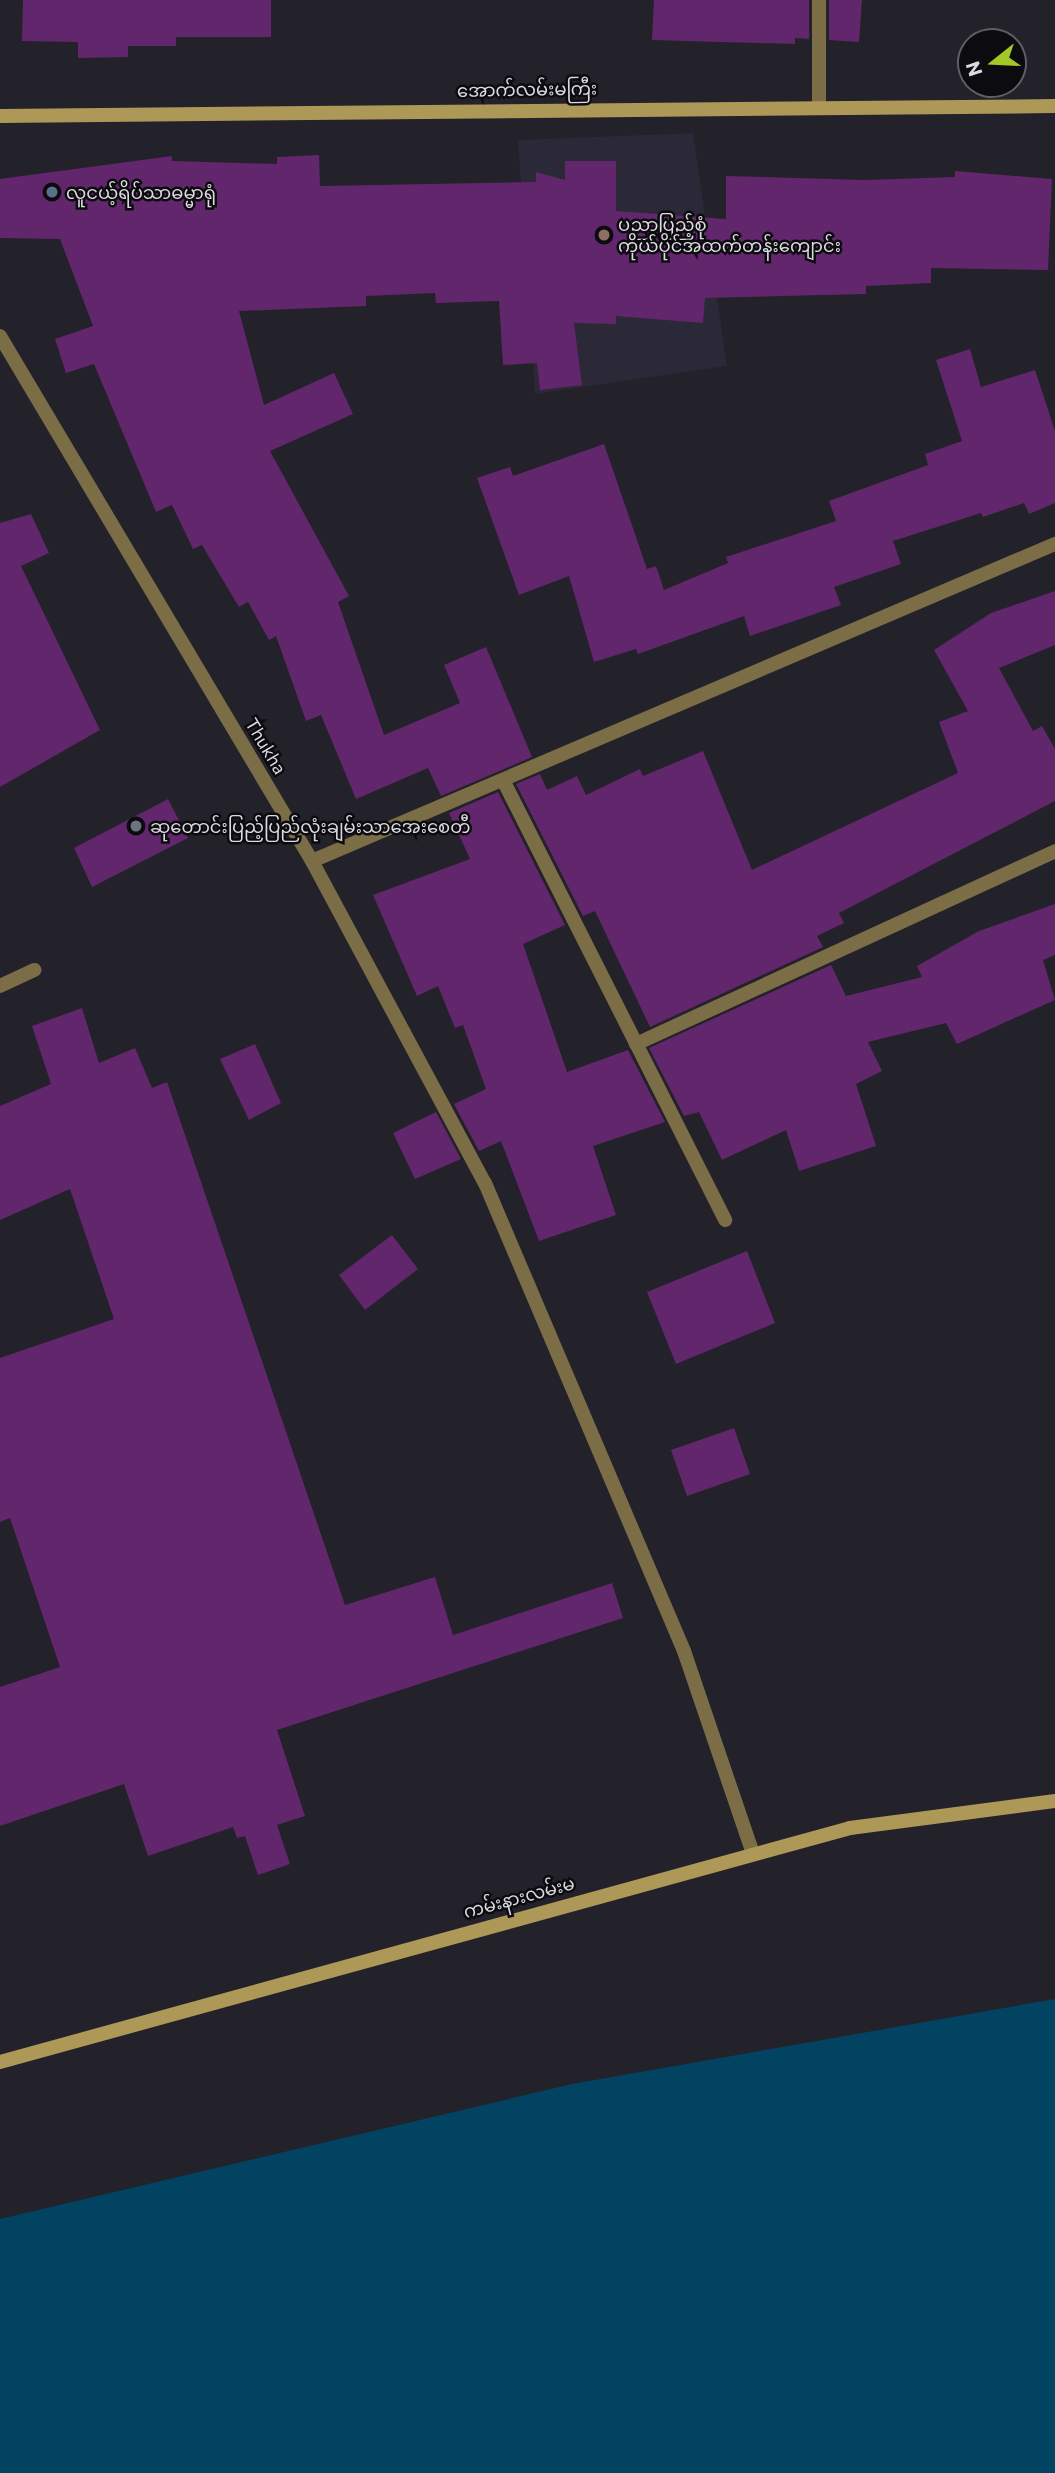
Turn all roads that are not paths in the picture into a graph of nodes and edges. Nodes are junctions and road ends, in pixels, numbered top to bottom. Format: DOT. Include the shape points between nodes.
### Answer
graph roads {
  1 [pos="819,0"];
  2 [pos="819,104"];
  3 [pos="1055,106"];
  4 [pos="0,116"];
  5 [pos="0,336"];
  6 [pos="1055,544"];
  7 [pos="503,780"];
  8 [pos="1055,851"];
  9 [pos="312,861"];
  10 [pos="34,970"];
  11 [pos="0,986"];
  12 [pos="636,1044"];
  13 [pos="725,1220"];
  14 [pos="1055,1801"];
  15 [pos="753,1854"];
  16 [pos="0,2062"];
  1 -- 2 [label="street"];
  2 -- 3 [label="main road, အောက်လမ်းမကြီး"];
  2 -- 4 [label="main road, အောက်လမ်းမကြီး"];
  5 -- 9 [label="street, Thukha"];
  6 -- 7 [label="street"];
  7 -- 9 [label="street"];
  7 -- 12 [label="street"];
  8 -- 12 [label="street"];
  9 -- 15 [label="street, Thukha" via="485,1183 684,1651"];
  10 -- 11 [label="street"];
  12 -- 13 [label="street"];
  14 -- 15 [label="main road, ကမ်းနားလမ်းမ" via="850,1828"];
  15 -- 16 [label="main road, ကမ်းနားလမ်းမ"];
}
